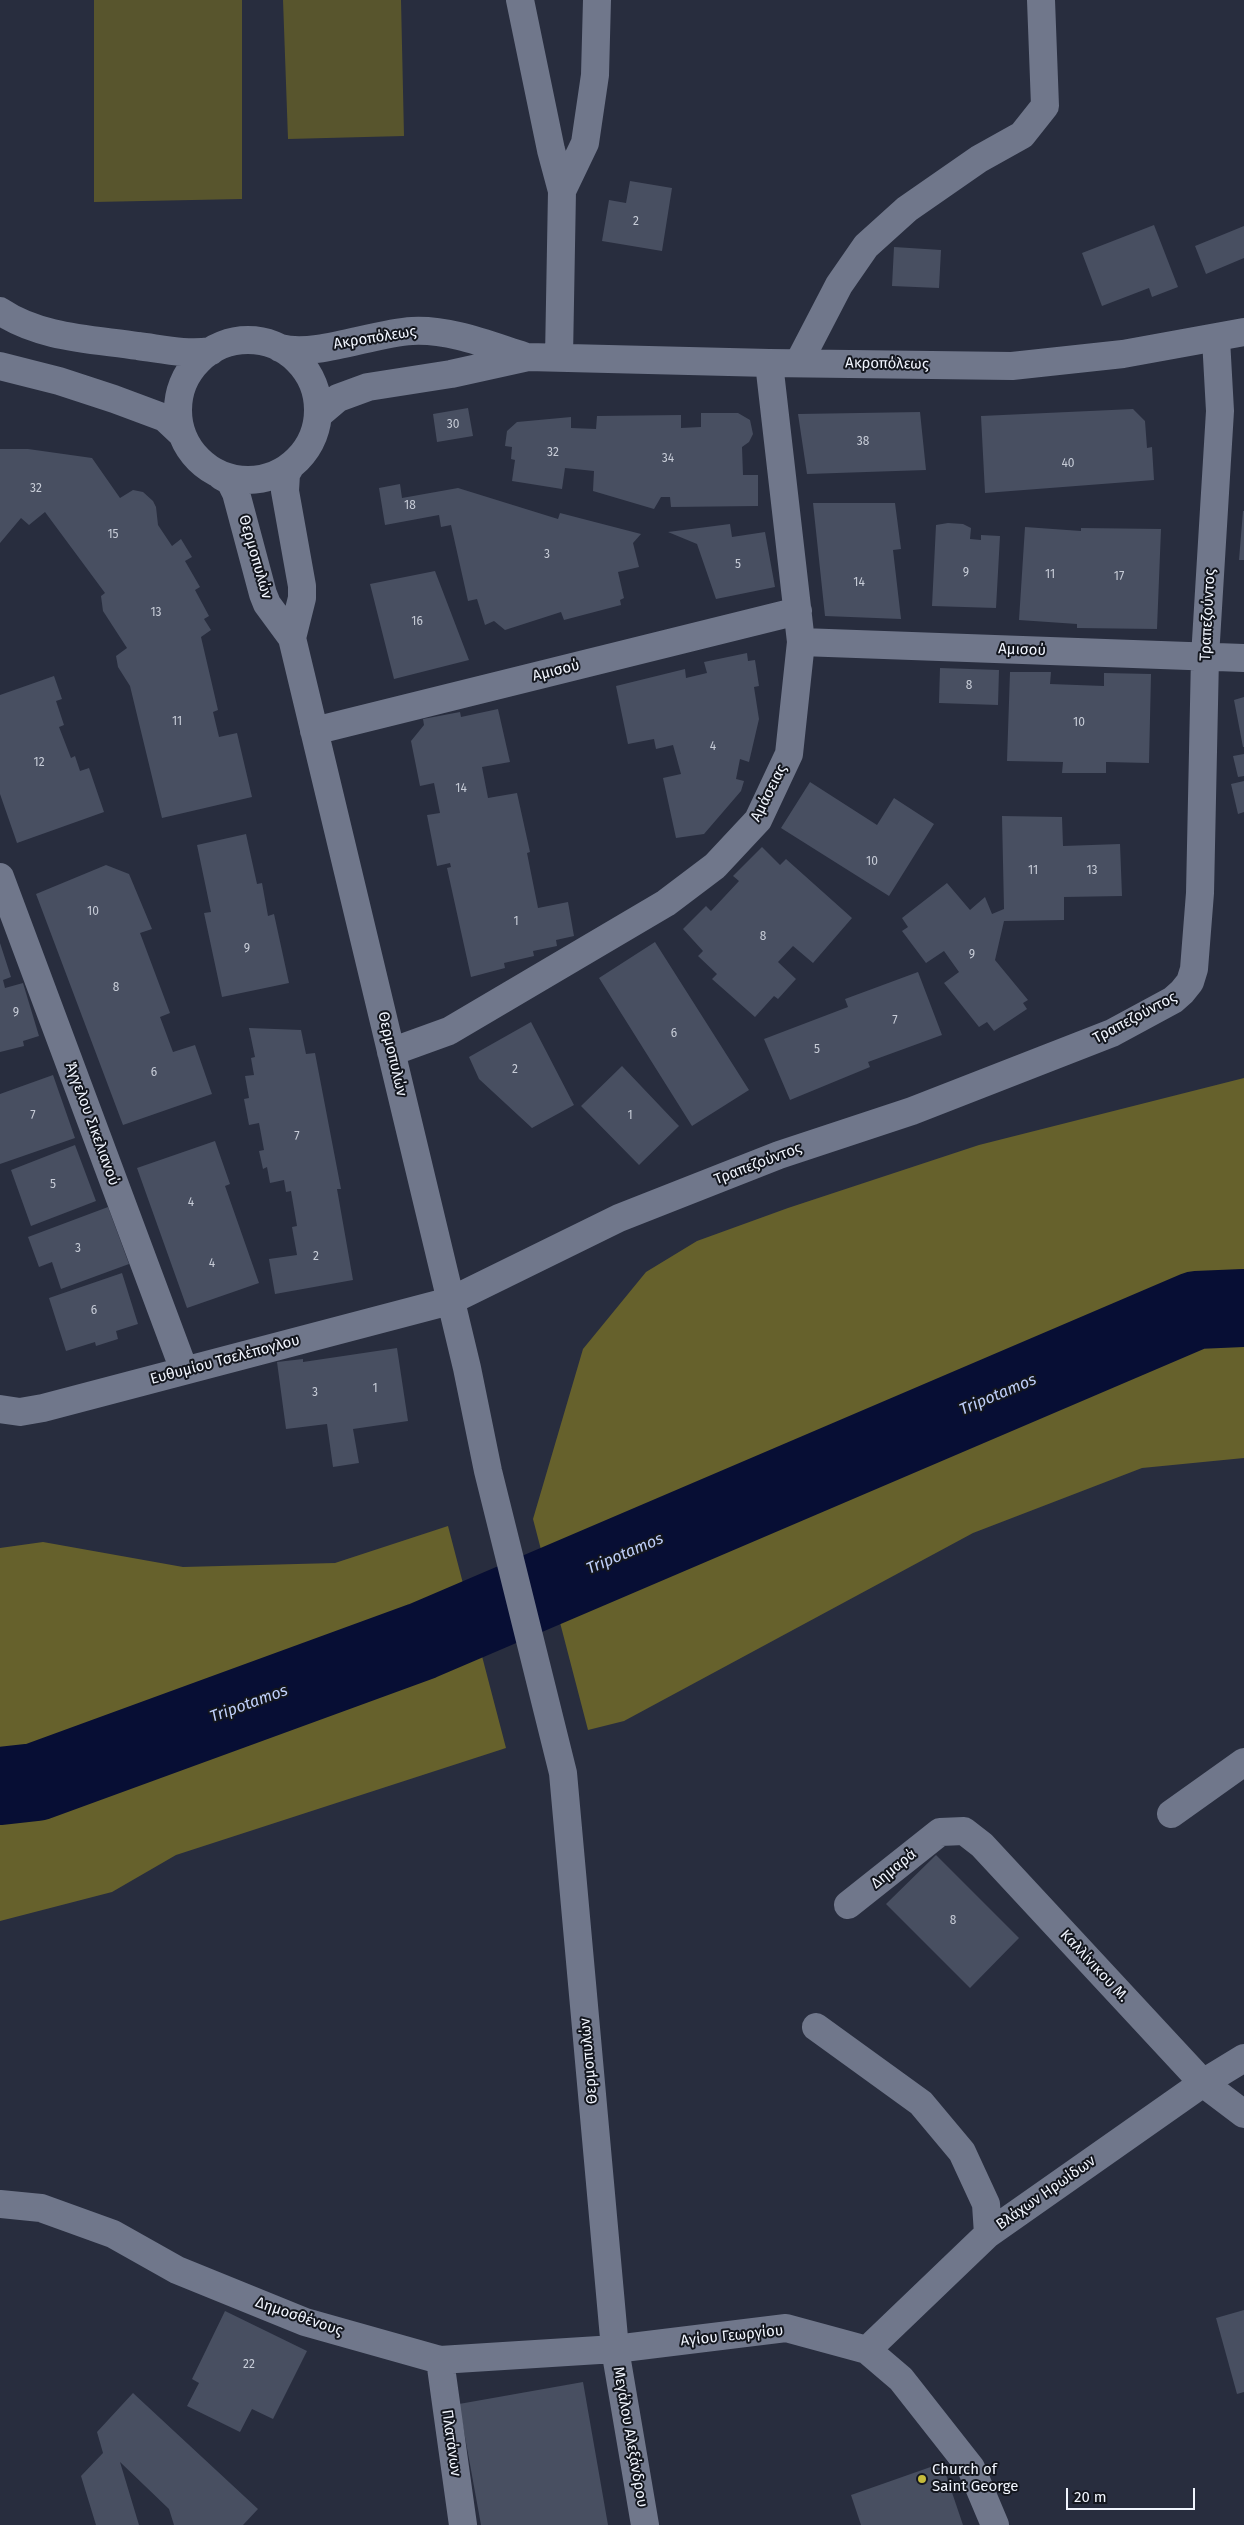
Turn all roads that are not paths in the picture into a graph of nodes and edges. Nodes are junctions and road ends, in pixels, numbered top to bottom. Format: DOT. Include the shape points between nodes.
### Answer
graph roads {
  1 [pos="520,0"];
  2 [pos="598,0"];
  3 [pos="1041,0"];
  4 [pos="562,191"];
  5 [pos="0,312"];
  6 [pos="1244,332"];
  7 [pos="1216,339"];
  8 [pos="280,348"];
  9 [pos="211,351"];
  10 [pos="528,357"];
  11 [pos="559,357"];
  12 [pos="799,362"];
  13 [pos="769,363"];
  14 [pos="1,368"];
  15 [pos="318,415"];
  16 [pos="182,434"];
  17 [pos="290,467"];
  18 [pos="221,476"];
  19 [pos="798,611"];
  20 [pos="292,638"];
  21 [pos="801,642"];
  22 [pos="1205,657"];
  23 [pos="1244,658"];
  24 [pos="314,730"];
  25 [pos="0,877"];
  26 [pos="391,1052"];
  27 [pos="450,1301"];
  28 [pos="184,1370"];
  29 [pos="0,1409"];
  30 [pos="1244,1762"];
  31 [pos="1171,1814"];
  32 [pos="940,1832"];
  33 [pos="848,1905"];
  34 [pos="816,2027"];
  35 [pos="1244,2058"];
  36 [pos="1203,2083"];
  37 [pos="1244,2114"];
  38 [pos="0,2204"];
  39 [pos="988,2234"];
  40 [pos="615,2349"];
  41 [pos="867,2350"];
  42 [pos="440,2360"];
  43 [pos="463,2525"];
  44 [pos="644,2525"];
  45 [pos="995,2525"];
  1 -- 4 [label="street"];
  2 -- 4 [label="street" via="595,75 585,143"];
  3 -- 12 [label="street" via="1045,106 1022,135 979,159 907,208 866,246 839,285"];
  4 -- 11 [label="street"];
  5 -- 9 [label="street" via="53,333 187,352"];
  6 -- 7 [label="street, Ακροπόλεως"];
  7 -- 12 [label="street, Ακροπόλεως" via="1122,354 1012,366"];
  7 -- 22 [label="street, Τραπεζούντος" via="1220,410"];
  8 -- 9 [label="street" via="263,341 246,340 227,343"];
  8 -- 10 [label="street, Ακροπόλεως" via="305,351 364,338 425,331 453,335"];
  8 -- 15 [label="street" via="297,360 310,376 317,395"];
  9 -- 16 [label="street" via="194,366 182,387 178,410"];
  10 -- 11 [label="street, Ακροπόλεως"];
  10 -- 15 [label="street, Ακροπόλεως" via="452,374 368,387 338,398"];
  11 -- 13 [label="street, Ακροπόλεως"];
  12 -- 13 [label="street, Ακροπόλεως"];
  13 -- 19 [label="street, Αμάσειας"];
  14 -- 16 [label="street" via="59,381 165,418"];
  15 -- 17 [label="street" via="314,435 304,453"];
  16 -- 18 [label="street" via="191,451"];
  17 -- 18 [label="street" via="274,476 256,480"];
  17 -- 20 [label="street, Θερμοπυλών" via="284,482 302,586"];
  18 -- 20 [label="street, Θερμοπυλών" via="230,481 236,493 263,594"];
  19 -- 21 [label="street, Αμάσειας"];
  19 -- 24 [label="street, Αμισού"];
  20 -- 24 [label="street, Θερμοπυλών"];
  21 -- 22 [label="street, Αμισού"];
  21 -- 26 [label="street, Αμάσειας" via="789,754 758,820 715,866 666,903 449,1031"];
  22 -- 23 [label="street, Αμισού"];
  22 -- 27 [label="street, Τραπεζούντος" via="1197,947 1190,982 1173,1000 1112,1033 912,1111 779,1154 619,1218"];
  24 -- 26 [label="street, Θερμοπυλών"];
  25 -- 28 [label="street, Άγγελου Σικελιανού"];
  26 -- 27 [label="street, Θερμοπυλών"];
  27 -- 28 [label="street, Ευθυμίου Τσελέπογλου"];
  27 -- 40 [label="street, Θερμοπυλών" via="488,1471 563,1773"];
  28 -- 29 [label="street, Ευθυμίου Τσελέπογλου" via="43,1408 20,1412"];
  30 -- 31 [label="street"];
  32 -- 33 [label="street, Δημαρά"];
  32 -- 36 [label="street, Καλλίνικου Μ." via="964,1831 982,1845"];
  34 -- 39 [label="street" via="921,2103 962,2152 986,2204"];
  35 -- 36 [label="street, Βλάχων Ηρωίδων"];
  36 -- 37 [label="street, Καλλίνικου Μ."];
  36 -- 39 [label="street, Βλάχων Ηρωίδων"];
  38 -- 42 [label="street, Δημοσθένους" via="41,2208 113,2234 177,2270 305,2322"];
  39 -- 41 [label="street, Βλάχων Ηρωίδων"];
  40 -- 41 [label="street, Αγίου Γεωργίου" via="786,2328"];
  40 -- 42 [label="street, Δημοσθένους"];
  40 -- 44 [label="street, Μεγάλου Αλεξάνδρου"];
  41 -- 45 [label="street, Αγίου Γεωργίου" via="902,2379 971,2468"];
  42 -- 43 [label="street, Πλατάνων"];
}
